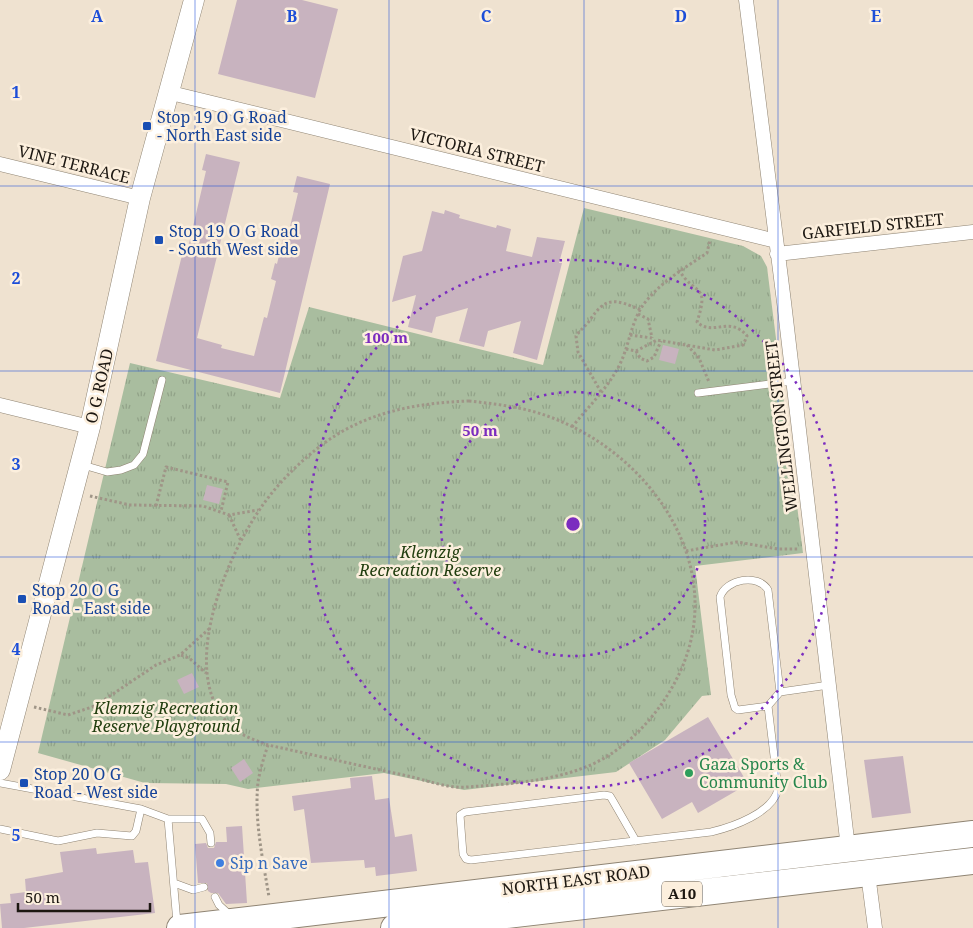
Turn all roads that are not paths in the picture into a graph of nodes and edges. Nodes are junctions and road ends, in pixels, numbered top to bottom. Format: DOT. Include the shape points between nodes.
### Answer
graph roads {
  1 [pos="194,0"];
  2 [pos="746,0"];
  3 [pos="171,93"];
  4 [pos="0,164"];
  5 [pos="140,198"];
  6 [pos="973,232"];
  7 [pos="776,248"];
  8 [pos="162,380"];
  9 [pos="793,381"];
  10 [pos="698,393"];
  11 [pos="0,405"];
  12 [pos="90,427"];
  13 [pos="80,464"];
  14 [pos="829,685"];
  15 [pos="780,692"];
  16 [pos="768,706"];
  17 [pos="7,721"];
  18 [pos="0,770"];
  19 [pos="0,783"];
  20 [pos="141,809"];
  21 [pos="168,819"];
  22 [pos="0,829"];
  23 [pos="973,834"];
  24 [pos="636,841"];
  25 [pos="211,843"];
  26 [pos="848,848"];
  27 [pos="973,861"];
  28 [pos="868,874"];
  29 [pos="174,883"];
  30 [pos="204,887"];
  31 [pos="492,890"];
  32 [pos="215,896"];
  33 [pos="237,921"];
  34 [pos="496,922"];
  35 [pos="179,928"];
  36 [pos="394,928"];
  37 [pos="875,928"];
  1 -- 3 [label="main road, O G ROAD"];
  2 -- 7 [label="street, WELLINGTON STREET"];
  3 -- 5 [label="main road, O G ROAD"];
  3 -- 7 [label="street, VICTORIA STREET" via="714,227"];
  4 -- 5 [label="street, VINE TERRACE"];
  5 -- 12 [label="main road, O G ROAD"];
  6 -- 7 [label="street, GARFIELD STREET"];
  7 -- 9 [label="street, WELLINGTON STREET"];
  8 -- 13 [label="lane" via="143,454 134,465 107,472"];
  9 -- 10 [label="lane"];
  9 -- 14 [label="street, WELLINGTON STREET"];
  11 -- 12 [label="street"];
  12 -- 13 [label="main road, O G ROAD"];
  13 -- 17 [label="main road, O G ROAD" via="19,702"];
  14 -- 15 [label="lane"];
  14 -- 26 [label="street, WELLINGTON STREET"];
  15 -- 16 [label="lane"];
  15 -- 16 [label="lane" via="768,590 757,580 729,584 720,597 733,704 738,710"];
  16 -- 24 [label="lane" via="778,789 771,803 731,828"];
  17 -- 18 [label="main road, O G ROAD"];
  19 -- 20 [label="lane"];
  20 -- 21 [label="lane"];
  20 -- 22 [label="lane" via="132,836 97,833 58,841"];
  21 -- 25 [label="lane" via="202,819 210,833"];
  21 -- 29 [label="lane"];
  23 -- 26 [label="highway, NORTH EAST ROAD / A10"];
  24 -- 24 [label="lane" via="471,860 463,854 460,815 604,795 610,796"];
  26 -- 28 [label="highway"];
  26 -- 31 [label="highway, NORTH EAST ROAD / A10"];
  27 -- 28 [label="highway, NORTH EAST ROAD / A10"];
  28 -- 34 [label="highway, NORTH EAST ROAD / A10"];
  28 -- 37 [label="street"];
  29 -- 30 [label="lane" via="193,890"];
  29 -- 35 [label="lane"];
  31 -- 33 [label="highway, NORTH EAST ROAD / A10"];
  31 -- 34 [label="highway"];
  32 -- 33 [label="lane" via="218,905"];
  33 -- 35 [label="highway, NORTH EAST ROAD / A10"];
  34 -- 36 [label="highway, NORTH EAST ROAD / A10"];
}
